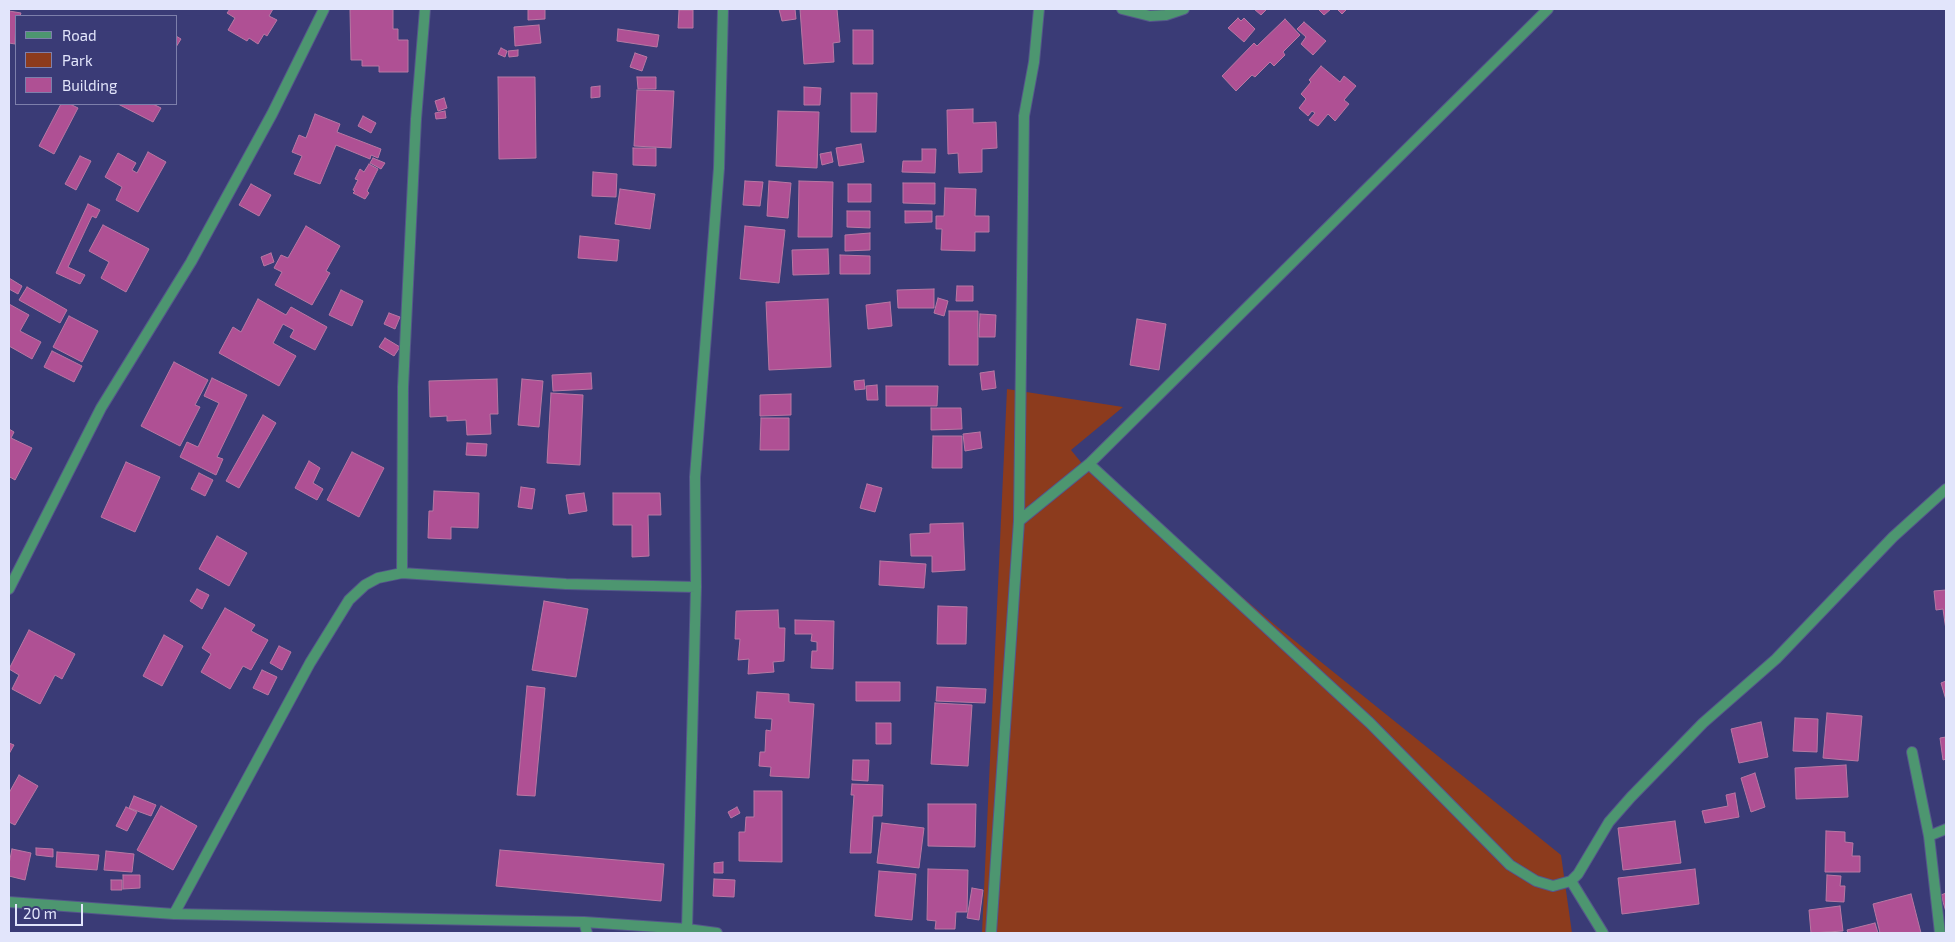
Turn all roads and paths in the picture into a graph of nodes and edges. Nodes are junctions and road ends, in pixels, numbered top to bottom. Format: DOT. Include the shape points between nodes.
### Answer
graph roads {
  1 [pos="324,9"];
  2 [pos="425,9"];
  3 [pos="723,9"];
  4 [pos="1039,9"];
  5 [pos="1122,9"];
  6 [pos="1184,9"];
  7 [pos="1548,9"];
  8 [pos="1089,464"];
  9 [pos="1946,489"];
  10 [pos="1019,521"];
  11 [pos="402,573"];
  12 [pos="696,586"];
  13 [pos="9,589"];
  14 [pos="1912,752"];
  15 [pos="1946,829"];
  16 [pos="1929,836"];
  17 [pos="1571,882"];
  18 [pos="9,902"];
  19 [pos="174,914"];
  20 [pos="584,922"];
  21 [pos="686,929"];
  22 [pos="587,933"];
  23 [pos="717,933"];
  24 [pos="991,933"];
  25 [pos="1603,933"];
  26 [pos="1940,933"];
  1 -- 13 [label="street" via="272,114 191,262 101,408"];
  2 -- 11 [label="street" via="416,118 403,386"];
  3 -- 12 [label="street" via="719,168 695,477"];
  4 -- 10 [label="street" via="1024,116"];
  5 -- 6 [label="street" via="1150,16"];
  7 -- 8 [label="street"];
  8 -- 10 [label="street"];
  8 -- 17 [label="street" via="1370,723 1510,865 1536,881 1553,886"];
  9 -- 17 [label="street" via="1893,537 1776,659 1703,723 1632,797 1609,822"];
  10 -- 24 [label="street"];
  11 -- 12 [label="street" via="566,584"];
  11 -- 19 [label="street" via="378,578 365,585 350,600 310,663"];
  12 -- 21 [label="street"];
  14 -- 16 [label="street"];
  15 -- 16 [label="street"];
  16 -- 26 [label="street"];
  17 -- 25 [label="street"];
  18 -- 19 [label="street"];
  19 -- 20 [label="street"];
  20 -- 21 [label="street"];
  20 -- 22 [label="street"];
  21 -- 23 [label="street"];
}
